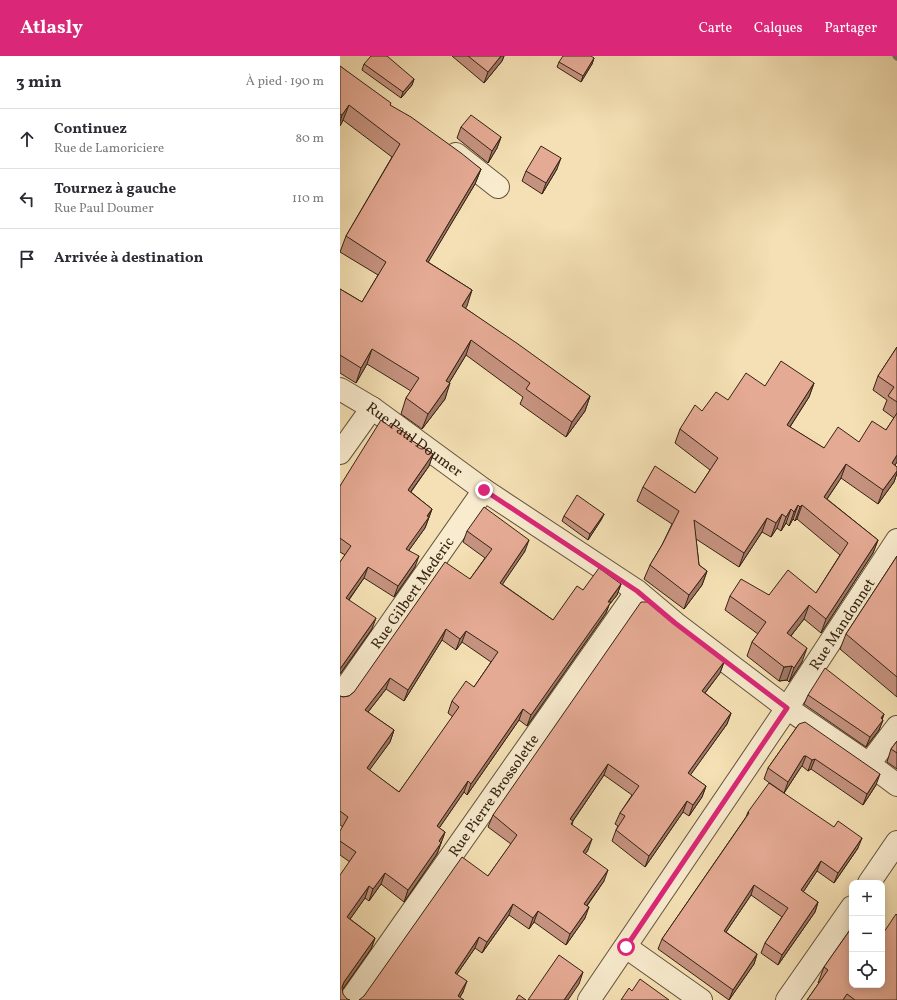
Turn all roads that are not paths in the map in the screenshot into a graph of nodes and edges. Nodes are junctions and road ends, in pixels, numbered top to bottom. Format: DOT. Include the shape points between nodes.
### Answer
graph roads {
  1 [pos="443,144"];
  2 [pos="498,187"];
  3 [pos="340,389"];
  4 [pos="372,408"];
  5 [pos="340,453"];
  6 [pos="484,490"];
  7 [pos="897,540"];
  8 [pos="637,591"];
  9 [pos="340,696"];
  10 [pos="787,708"];
  11 [pos="897,727"];
  12 [pos="868,764"];
  13 [pos="897,785"];
  14 [pos="897,842"];
  15 [pos="871,880"];
  16 [pos="849,911"];
  17 [pos="626,947"];
  18 [pos="350,1000"];
  19 [pos="589,1000"];
  20 [pos="701,1000"];
  21 [pos="787,1000"];
  1 -- 2 [label="street"];
  3 -- 4 [label="street, Rue Paul Doumer"];
  4 -- 5 [label="street"];
  4 -- 6 [label="street, Rue Paul Doumer"];
  6 -- 8 [label="street, Rue Paul Doumer"];
  6 -- 9 [label="street, Rue Gilbert Mederic"];
  7 -- 10 [label="street, Rue Mandonnet"];
  8 -- 10 [label="street, Rue Paul Doumer"];
  8 -- 18 [label="street, Rue Pierre Brossolette"];
  10 -- 12 [label="street, Rue Paul Doumer"];
  10 -- 17 [label="street, Rue Mandonnet"];
  11 -- 12 [label="street"];
  12 -- 13 [label="street, Rue Paul Doumer"];
  14 -- 15 [label="street"];
  16 -- 21 [label="street"];
  17 -- 19 [label="street, Rue Mandonnet"];
  17 -- 20 [label="street"];
}
